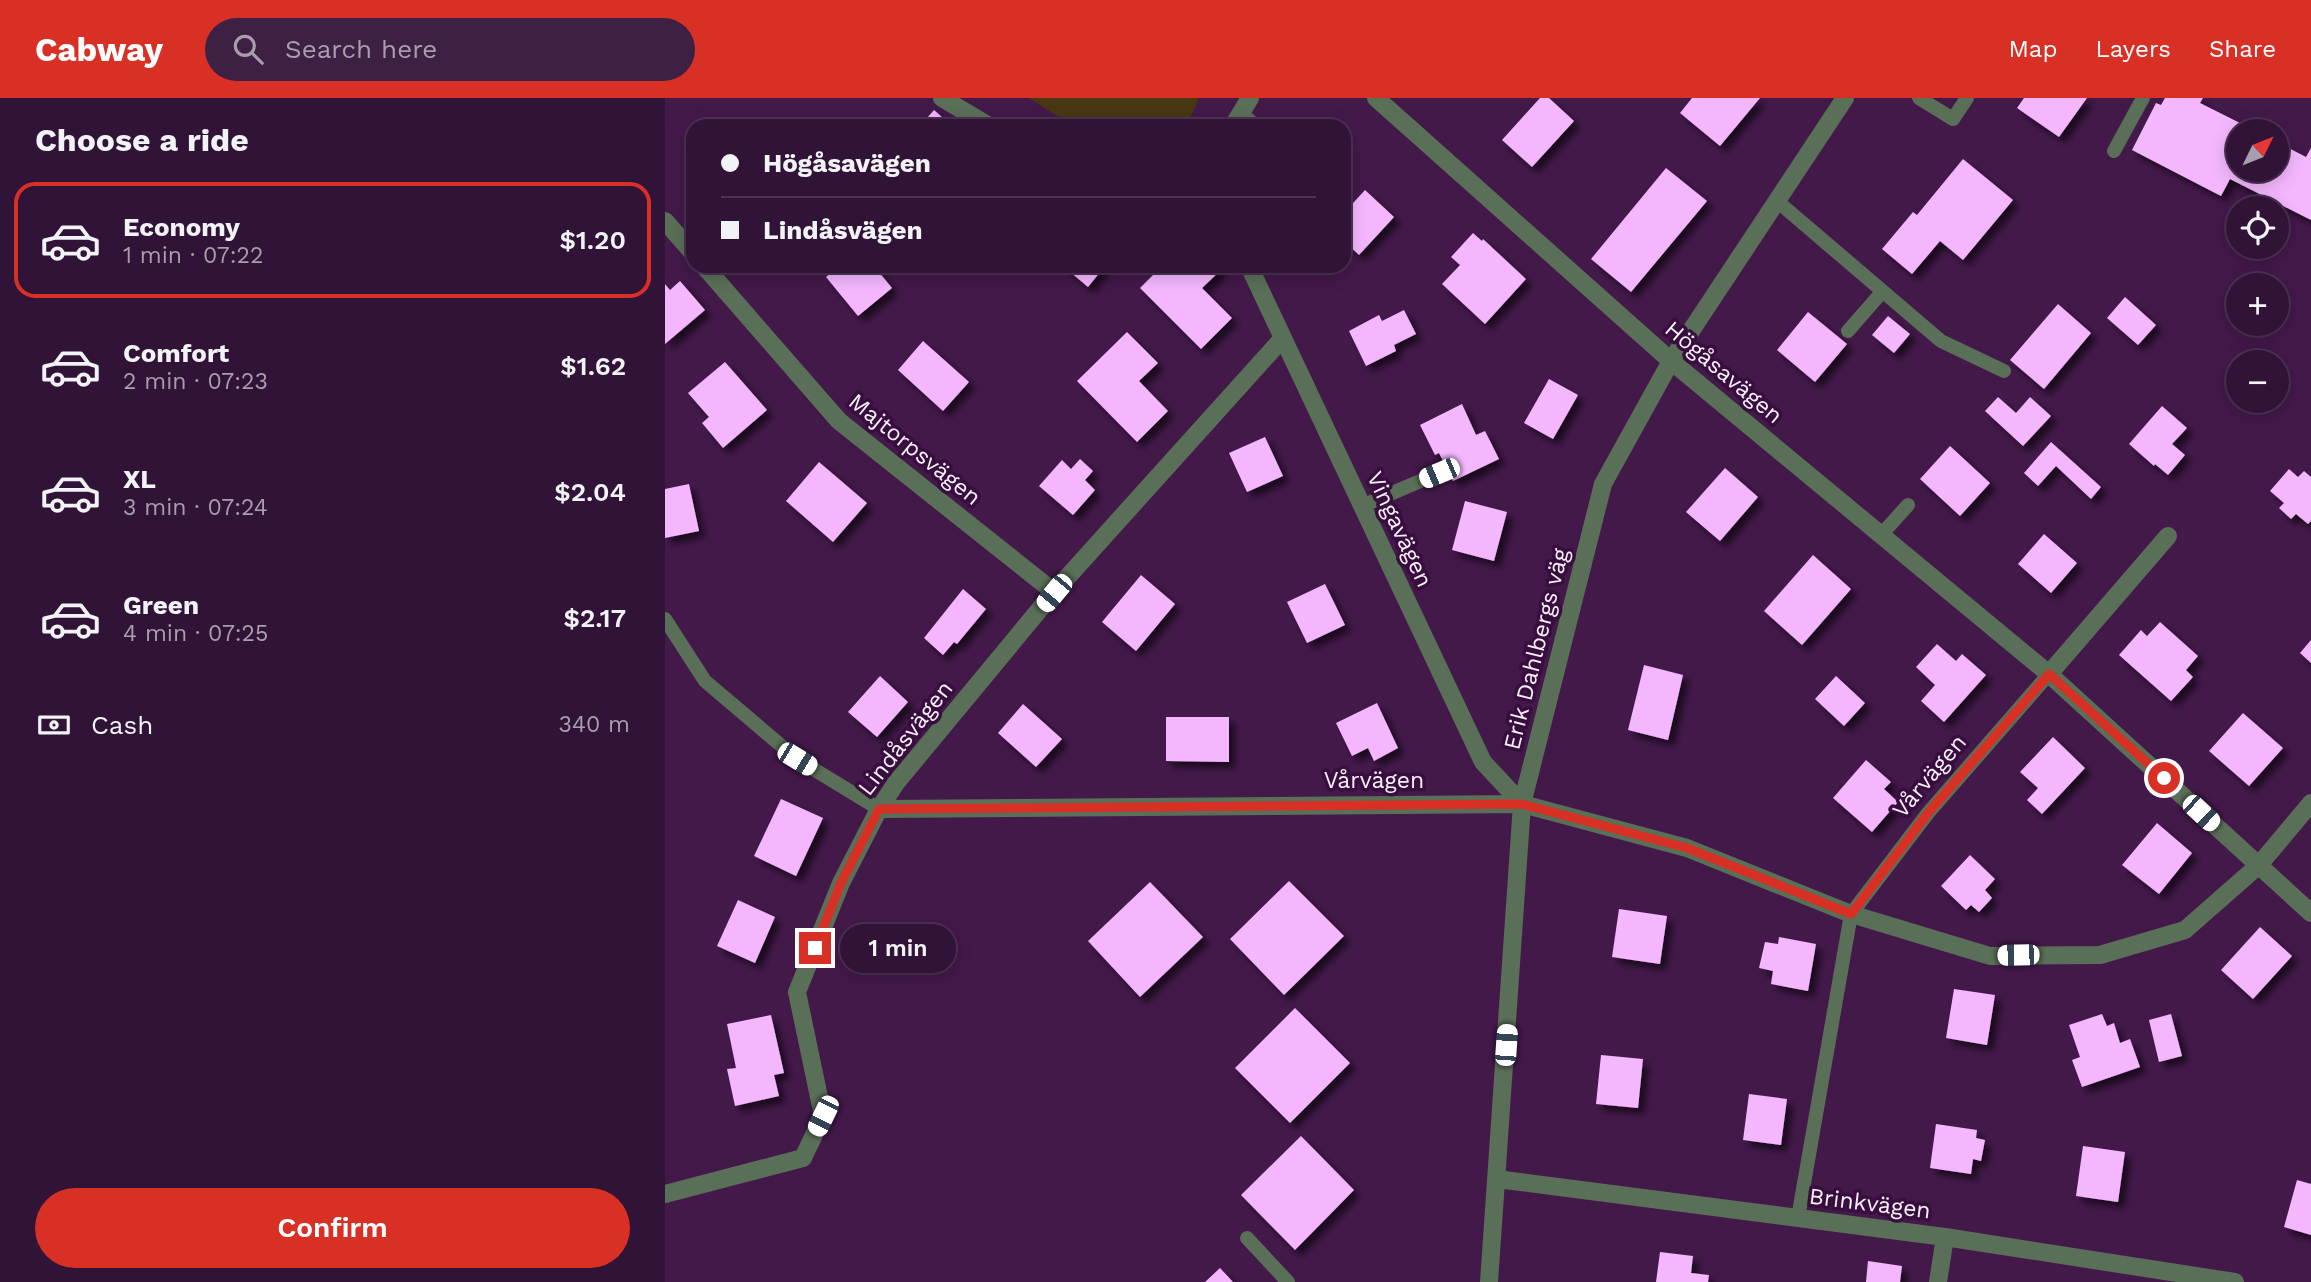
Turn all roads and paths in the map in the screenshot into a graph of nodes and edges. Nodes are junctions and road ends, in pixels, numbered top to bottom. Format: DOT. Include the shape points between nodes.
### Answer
graph roads {
  1 [pos="942,98"];
  2 [pos="1376,98"];
  3 [pos="1845,98"];
  4 [pos="1919,98"];
  5 [pos="1967,98"];
  6 [pos="2143,98"];
  7 [pos="977,119"];
  8 [pos="2114,151"];
  9 [pos="1777,201"];
  10 [pos="665,221"];
  11 [pos="686,245"];
  12 [pos="710,273"];
  13 [pos="1252,273"];
  14 [pos="1882,292"];
  15 [pos="1848,331"];
  16 [pos="1282,339"];
  17 [pos="1671,361"];
  18 [pos="2004,370"];
  19 [pos="1439,473"];
  20 [pos="1908,505"];
  21 [pos="1361,506"];
  22 [pos="1881,535"];
  23 [pos="2168,536"];
  24 [pos="1054,593"];
  25 [pos="665,619"];
  26 [pos="2049,674"];
  27 [pos="2311,803"];
  28 [pos="1522,804"];
  29 [pos="879,809"];
  30 [pos="2259,865"];
  31 [pos="2311,913"];
  32 [pos="1851,914"];
  33 [pos="1497,1179"];
  34 [pos="665,1194"];
  35 [pos="1798,1218"];
  36 [pos="1945,1237"];
  37 [pos="1247,1238"];
  38 [pos="1288,1282"];
  39 [pos="1489,1282"];
  40 [pos="1938,1282"];
  41 [pos="2235,1282"];
  1 -- 7 [label="street"];
  2 -- 17 [label="street, Högåsavägen"];
  3 -- 9 [label="street, Erik Dahlbergs väg"];
  4 -- 5 [label="lane" via="1953,119"];
  6 -- 8 [label="lane"];
  9 -- 14 [label="lane"];
  9 -- 17 [label="street, Erik Dahlbergs väg"];
  10 -- 11 [label="street"];
  12 -- 24 [label="street, Majtorpsvägen" via="839,421"];
  13 -- 16 [label="street, Vingavägen"];
  14 -- 15 [label="lane"];
  14 -- 18 [label="lane" via="1941,341"];
  16 -- 21 [label="street, Vingavägen"];
  16 -- 24 [label="street, Lindåsvägen"];
  17 -- 22 [label="street, Högåsavägen"];
  17 -- 28 [label="street, Erik Dahlbergs väg" via="1603,484"];
  19 -- 21 [label="lane"];
  20 -- 22 [label="lane"];
  21 -- 28 [label="street, Vingavägen" via="1483,762"];
  22 -- 26 [label="street, Högåsavägen"];
  23 -- 26 [label="street"];
  24 -- 29 [label="street, Lindåsvägen"];
  25 -- 29 [label="lane" via="705,681 797,759"];
  26 -- 30 [label="street, Högåsavägen"];
  26 -- 32 [label="lane, Vårvägen" via="1928,813"];
  27 -- 30 [label="street"];
  28 -- 29 [label="street, Vårvägen"];
  28 -- 32 [label="street, Vårvägen" via="1687,848"];
  28 -- 33 [label="street, Erik Dahlbergs väg"];
  29 -- 34 [label="street, Lindåsvägen" via="841,883 797,992 823,1116 803,1158"];
  30 -- 31 [label="street, Högåsavägen"];
  30 -- 32 [label="street, Vårvägen" via="2185,930 2100,955 1990,956"];
  32 -- 35 [label="lane"];
  33 -- 35 [label="street, Brinkvägen"];
  33 -- 39 [label="street, Erik Dahlbergs väg"];
  35 -- 36 [label="street, Brinkvägen"];
  36 -- 40 [label="street"];
  36 -- 41 [label="street, Brinkvägen"];
  37 -- 38 [label="lane"];
}
